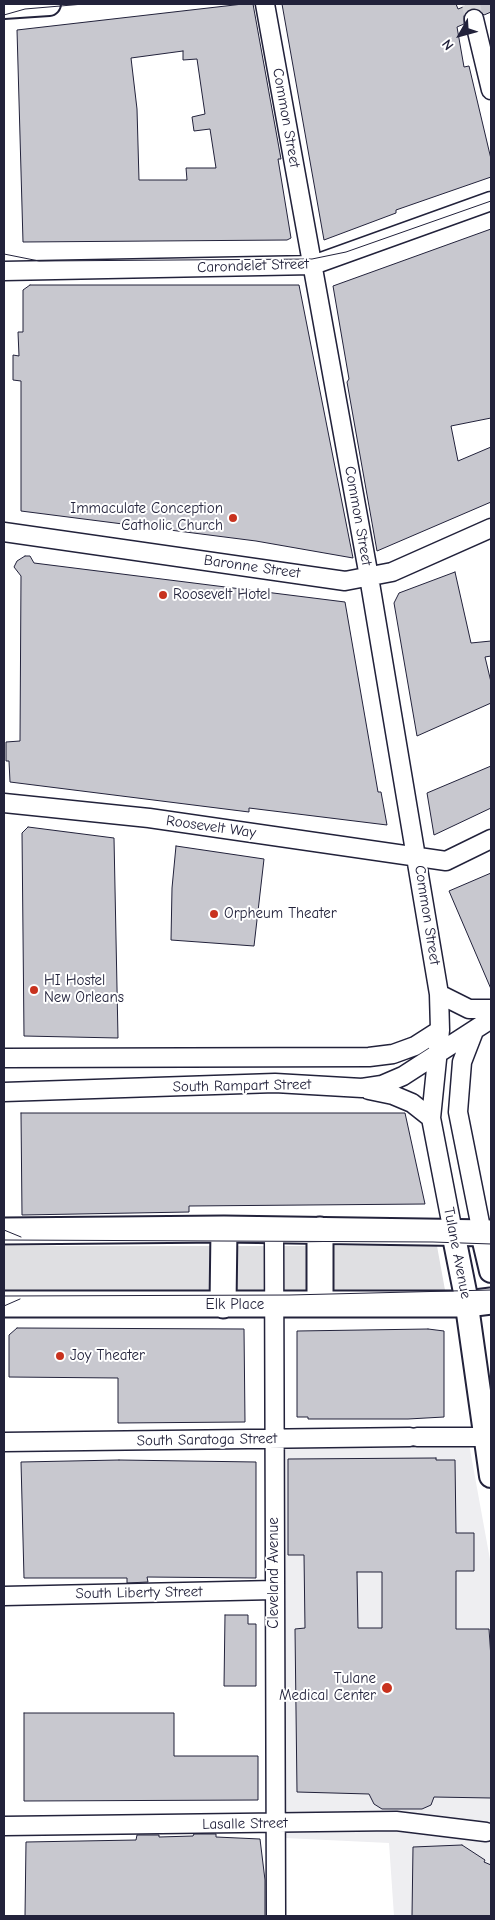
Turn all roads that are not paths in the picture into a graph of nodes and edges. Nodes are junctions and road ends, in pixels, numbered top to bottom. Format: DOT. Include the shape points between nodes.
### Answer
graph roads {
  1 [pos="49,4"];
  2 [pos="265,4"];
  3 [pos="4,7"];
  4 [pos="474,19"];
  5 [pos="491,90"];
  6 [pos="491,201"];
  7 [pos="313,265"];
  8 [pos="4,271"];
  9 [pos="491,528"];
  10 [pos="4,532"];
  11 [pos="369,577"];
  12 [pos="4,803"];
  13 [pos="491,839"];
  14 [pos="417,856"];
  15 [pos="439,994"];
  16 [pos="491,1009"];
  17 [pos="491,1019"];
  18 [pos="440,1030"];
  19 [pos="474,1031"];
  20 [pos="438,1055"];
  21 [pos="4,1058"];
  22 [pos="362,1088"];
  23 [pos="4,1092"];
  24 [pos="432,1118"];
  25 [pos="224,1229"];
  26 [pos="274,1230"];
  27 [pos="320,1230"];
  28 [pos="4,1231"];
  29 [pos="453,1232"];
  30 [pos="487,1233"];
  31 [pos="491,1271"];
  32 [pos="491,1301"];
  33 [pos="4,1304"];
  34 [pos="320,1304"];
  35 [pos="467,1304"];
  36 [pos="223,1305"];
  37 [pos="274,1305"];
  38 [pos="488,1437"];
  39 [pos="273,1439"];
  40 [pos="4,1442"];
  41 [pos="491,1476"];
  42 [pos="274,1590"];
  43 [pos="4,1596"];
  44 [pos="276,1824"];
  45 [pos="4,1826"];
  46 [pos="486,1832"];
  47 [pos="276,1916"];
  1 -- 3 [label="street"];
  2 -- 7 [label="street, Common Street"];
  4 -- 5 [label="street"];
  6 -- 7 [label="street, Carondelet Street"];
  7 -- 8 [label="street, Carondelet Street"];
  7 -- 11 [label="street, Common Street"];
  9 -- 11 [label="street, Baronne Street" via="392,572"];
  10 -- 11 [label="street, Baronne Street" via="345,581"];
  11 -- 14 [label="street, Common Street"];
  12 -- 14 [label="street, Roosevelt Way" via="149,818"];
  13 -- 14 [label="street, Roosevelt Way" via="446,861"];
  14 -- 15 [label="street, Common Street"];
  15 -- 16 [label="street" via="469,1009"];
  15 -- 18 [label="street, Common Street"];
  17 -- 19 [label="street, South Rampart Street"];
  18 -- 20 [label="street, Tulane Avenue"];
  18 -- 21 [label="street, South Rampart Street" via="415,1046 393,1054 369,1057"];
  19 -- 20 [label="street, South Rampart Street"];
  19 -- 30 [label="street, Tulane Avenue" via="462,1062 458,1112"];
  20 -- 22 [label="street, South Rampart Street" via="382,1085"];
  20 -- 24 [label="street, Tulane Avenue"];
  22 -- 23 [label="street, South Rampart Street" via="274,1083"];
  22 -- 24 [label="street" via="394,1095"];
  24 -- 29 [label="street, Tulane Avenue"];
  25 -- 26 [label="main road"];
  25 -- 28 [label="main road"];
  25 -- 36 [label="main road"];
  26 -- 27 [label="main road"];
  26 -- 37 [label="street, Cleveland Avenue"];
  27 -- 29 [label="main road"];
  27 -- 34 [label="main road"];
  29 -- 30 [label="main road"];
  29 -- 35 [label="street, Tulane Avenue"];
  30 -- 31 [label="street, Tulane Avenue"];
  32 -- 35 [label="main road, Elk Place"];
  33 -- 36 [label="main road, Elk Place"];
  34 -- 35 [label="main road, Elk Place"];
  34 -- 37 [label="main road, Elk Place"];
  35 -- 38 [label="street, Tulane Avenue"];
  36 -- 37 [label="main road, Elk Place"];
  37 -- 39 [label="street, Cleveland Avenue"];
  38 -- 39 [label="street, South Saratoga Street"];
  38 -- 41 [label="street, Tulane Avenue"];
  39 -- 40 [label="street, South Saratoga Street"];
  39 -- 42 [label="street, Cleveland Avenue"];
  42 -- 43 [label="street, South Liberty Street"];
  42 -- 44 [label="street, Cleveland Avenue"];
  44 -- 45 [label="street, Lasalle Street"];
  44 -- 46 [label="street, Lasalle Street" via="396,1821"];
  44 -- 47 [label="street, Cleveland Avenue"];
}
